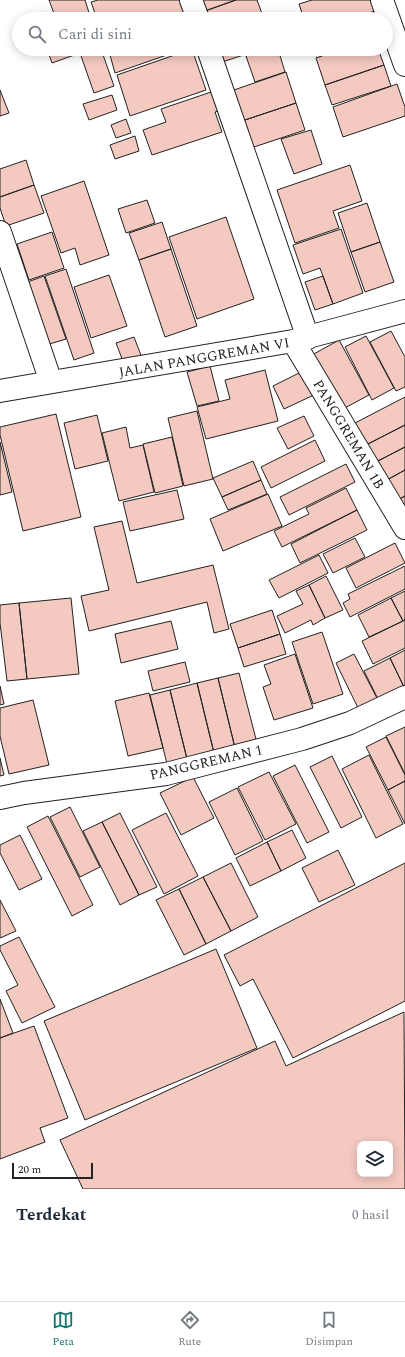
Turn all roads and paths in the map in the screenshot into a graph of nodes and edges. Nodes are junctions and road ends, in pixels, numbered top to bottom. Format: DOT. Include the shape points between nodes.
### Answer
graph roads {
  1 [pos="191,0"];
  2 [pos="382,0"];
  3 [pos="195,12"];
  4 [pos="386,12"];
  5 [pos="393,31"];
  6 [pos="210,56"];
  7 [pos="405,65"];
  8 [pos="0,232"];
  9 [pos="405,311"];
  10 [pos="301,340"];
  11 [pos="51,382"];
  12 [pos="0,391"];
  13 [pos="405,528"];
  14 [pos="405,697"];
  15 [pos="0,798"];
  1 -- 3 [label="street"];
  2 -- 4 [label="street"];
  5 -- 7 [label="street"];
  6 -- 10 [label="street, PANGGREMAN 1B"];
  8 -- 11 [label="street"];
  9 -- 10 [label="street, JALAN PANGGREMAN VI"];
  10 -- 11 [label="street, JALAN PANGGREMAN VI"];
  10 -- 13 [label="street, PANGGREMAN 1B"];
  11 -- 12 [label="street, JALAN PANGGREMAN VI"];
  14 -- 15 [label="street, PANGGREMAN 1" via="343,725 302,739 166,774"];
}
